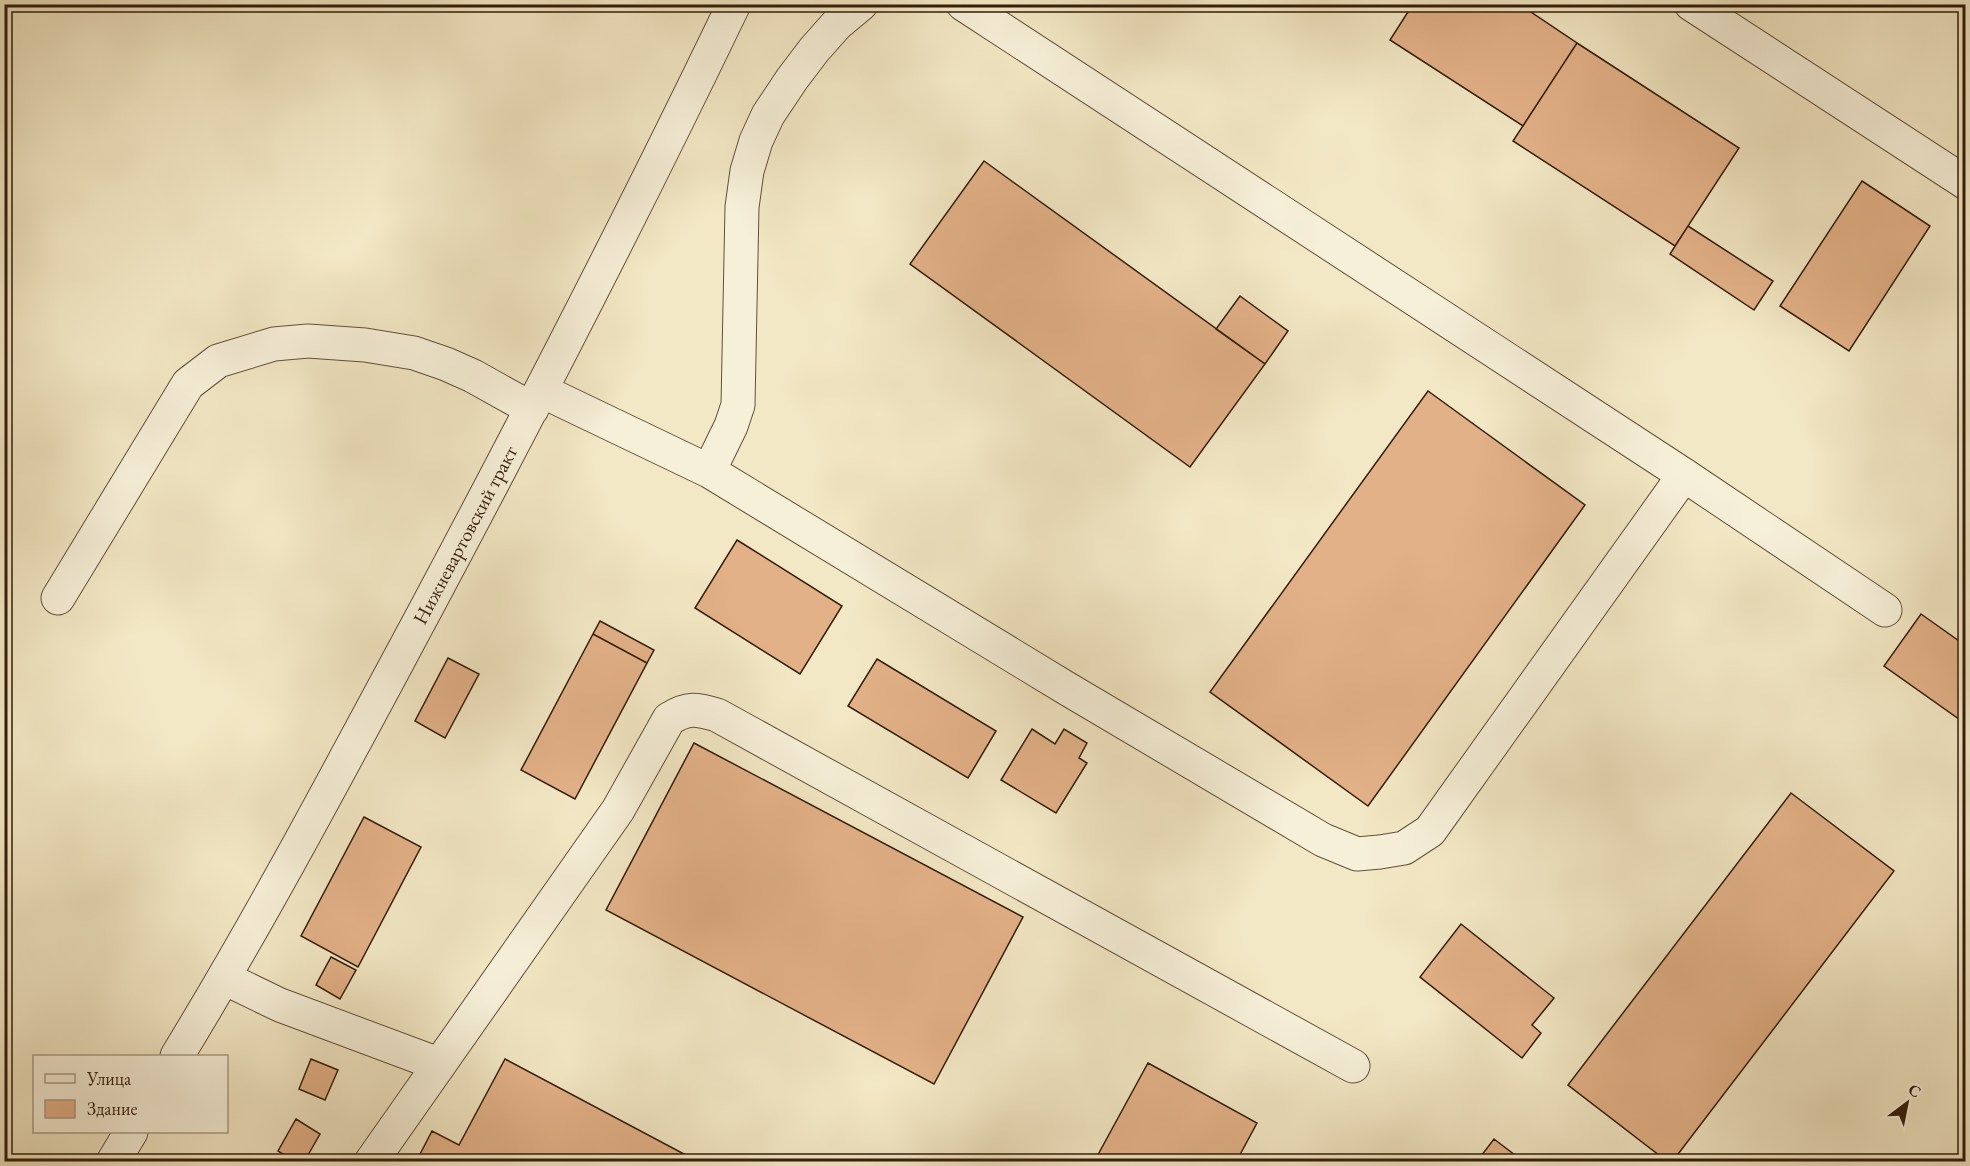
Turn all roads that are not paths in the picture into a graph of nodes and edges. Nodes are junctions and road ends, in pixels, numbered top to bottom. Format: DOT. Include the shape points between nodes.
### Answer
graph roads {
  1 [pos="734,4"];
  2 [pos="861,4"];
  3 [pos="963,4"];
  4 [pos="1691,4"];
  5 [pos="1965,183"];
  6 [pos="537,400"];
  7 [pos="709,471"];
  8 [pos="1684,475"];
  9 [pos="58,598"];
  10 [pos="1885,610"];
  11 [pos="224,978"];
  12 [pos="178,1055"];
  13 [pos="438,1064"];
  14 [pos="1353,1066"];
  15 [pos="130,1133"];
  16 [pos="113,1161"];
  17 [pos="371,1161"];
  1 -- 6 [label="street, Нижневартовский тракт"];
  2 -- 7 [label="street" via="814,50 768,115 756,141 742,207 738,405"];
  3 -- 8 [label="street"];
  4 -- 5 [label="street"];
  6 -- 7 [label="street"];
  6 -- 9 [label="street" via="414,353 365,345 308,341 274,344 218,361 188,384"];
  6 -- 11 [label="street, Нижневартовский тракт"];
  7 -- 8 [label="street" via="1323,840 1357,854 1404,848 1430,831"];
  8 -- 10 [label="street"];
  11 -- 12 [label="street, Нижневартовский тракт"];
  11 -- 13 [label="street" via="280,1005"];
  13 -- 14 [label="street" via="618,810 669,718 698,709 728,721"];
  13 -- 17 [label="street"];
  15 -- 16 [label="street"];
}
